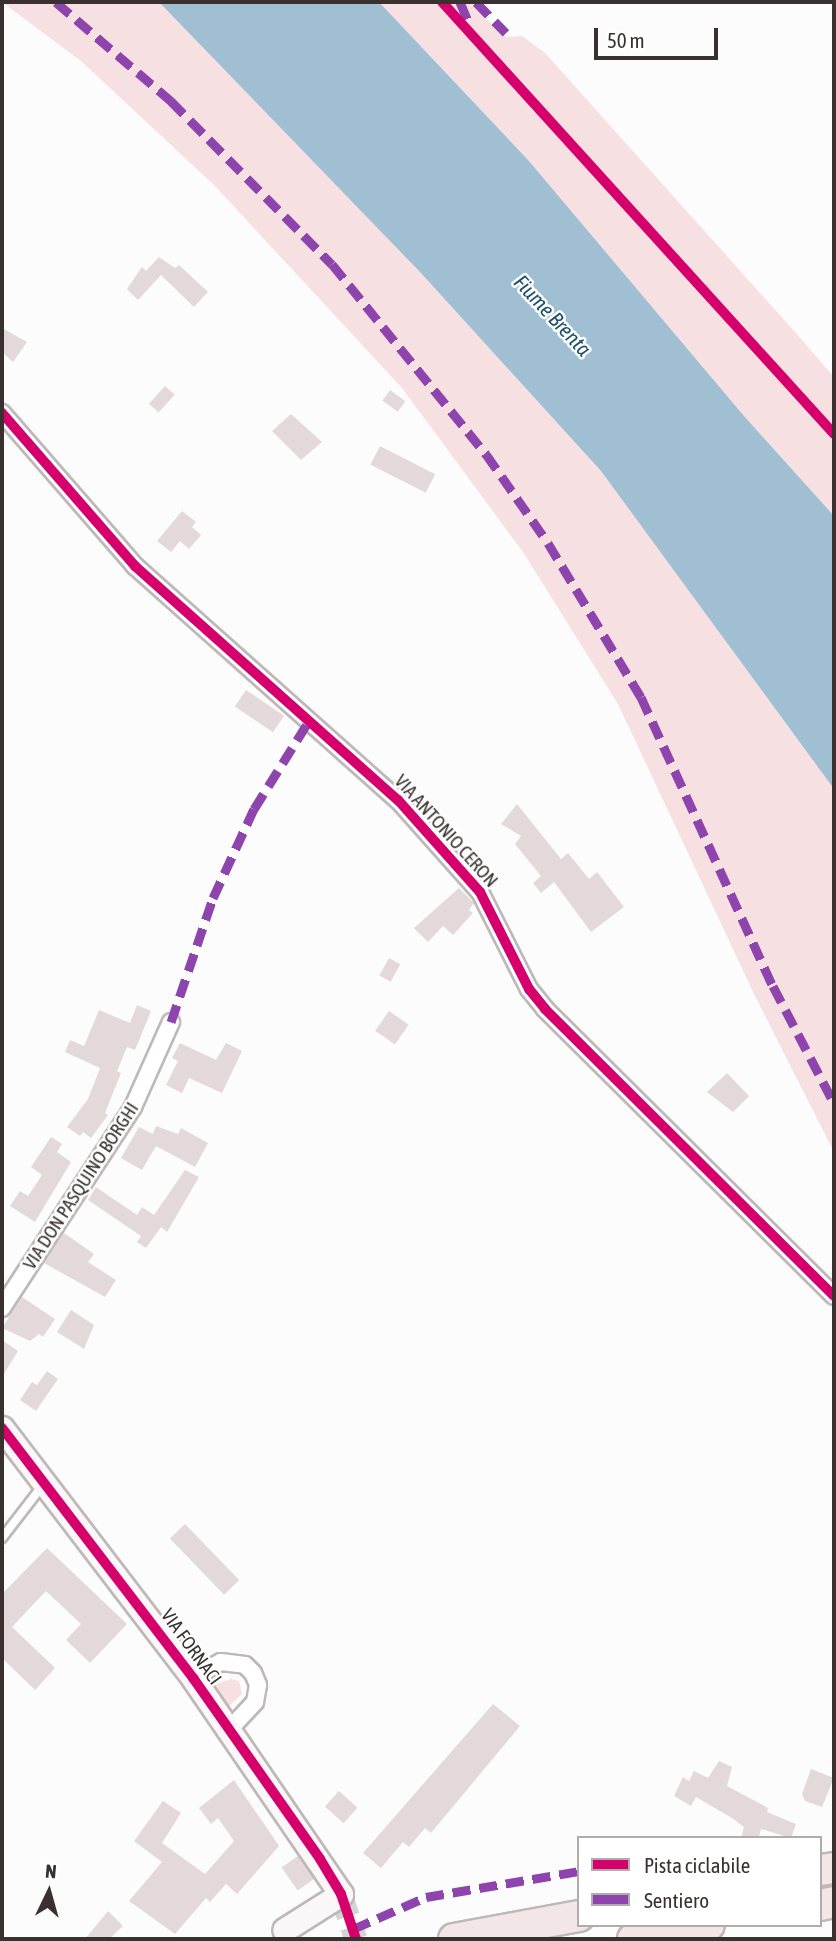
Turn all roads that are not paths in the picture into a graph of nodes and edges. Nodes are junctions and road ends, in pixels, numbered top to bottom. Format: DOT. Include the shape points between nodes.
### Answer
graph roads {
  1 [pos="2,412"];
  2 [pos="171,1022"];
  3 [pos="834,1296"];
  4 [pos="2,1308"];
  5 [pos="2,1428"];
  6 [pos="46,1483"];
  7 [pos="2,1538"];
  8 [pos="193,1678"];
  9 [pos="229,1730"];
  10 [pos="577,1916"];
  11 [pos="698,1927"];
  12 [pos="284,1930"];
  13 [pos="454,1939"];
  14 [pos="633,1939"];
  1 -- 3 [label="street, VIA ANTONIO CERON" via="135,566 398,800 486,901 529,989 545,1009"];
  2 -- 4 [label="street, VIA DON PASQUINO BORGHI" via="134,1107"];
  5 -- 6 [label="street, VIA FORNACI"];
  6 -- 7 [label="lane" via="29,1497"];
  6 -- 8 [label="street, VIA FORNACI"];
  8 -- 9 [label="street, VIA FORNACI"];
  8 -- 9 [label="street" via="221,1662 245,1665 253,1673 258,1685 255,1702"];
  9 -- 12 [label="street, VIA FORNACI" via="341,1894"];
  10 -- 13 [label="highway"];
  11 -- 14 [label="highway"];
}
